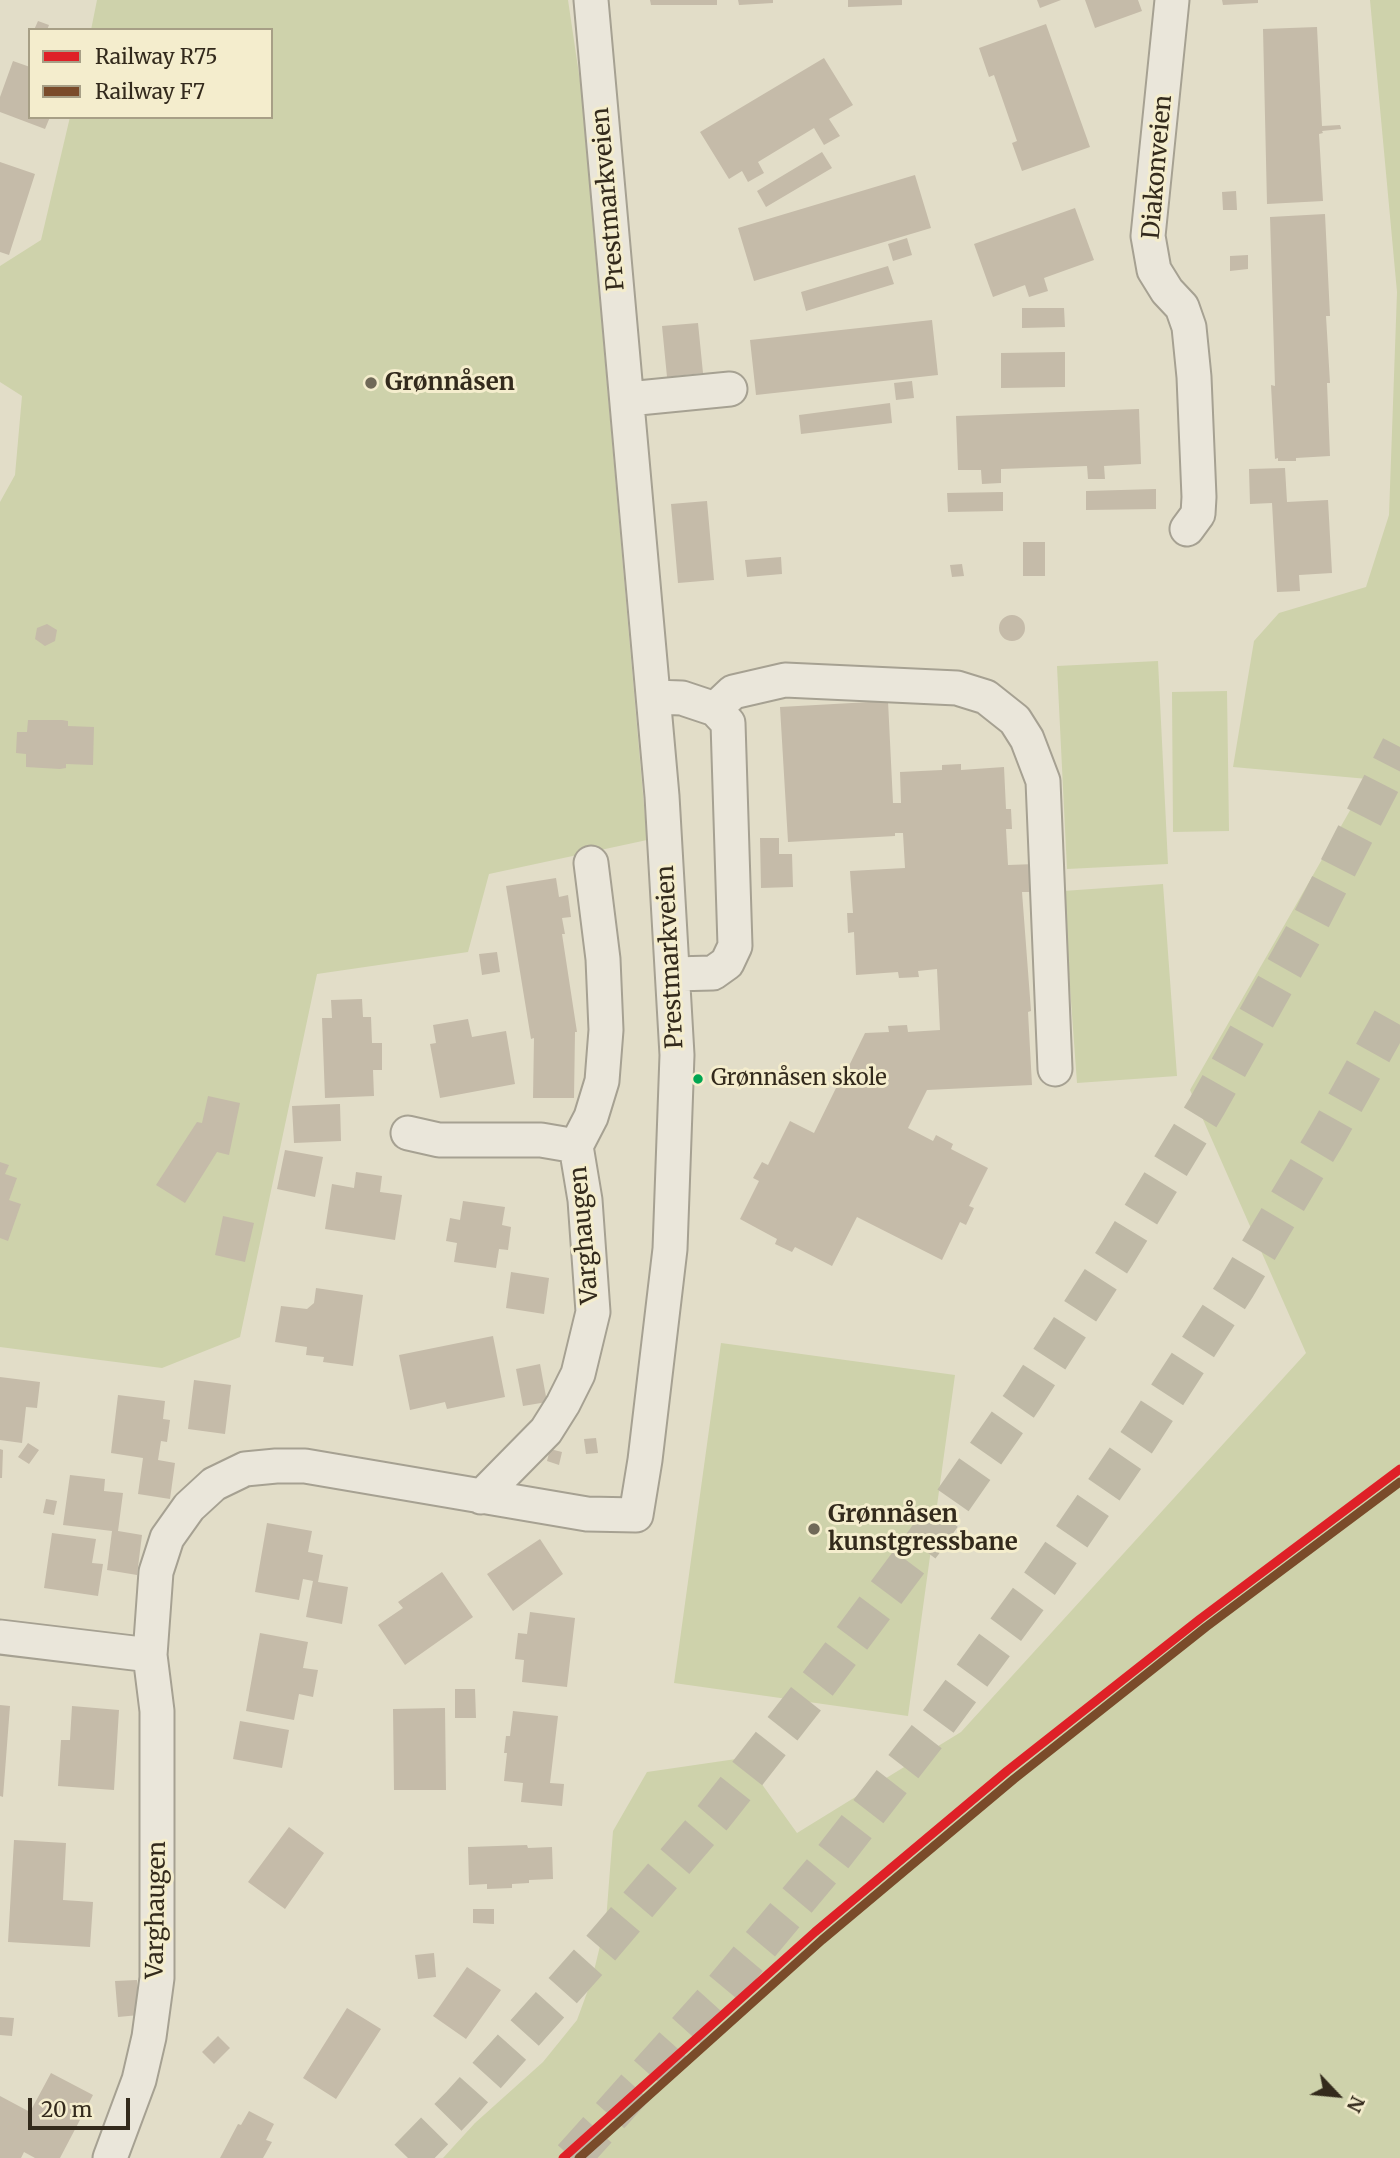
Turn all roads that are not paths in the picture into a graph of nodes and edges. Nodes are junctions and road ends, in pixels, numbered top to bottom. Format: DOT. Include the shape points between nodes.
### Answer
graph roads {
  1 [pos="591,0"];
  2 [pos="1172,0"];
  3 [pos="730,389"];
  4 [pos="628,399"];
  5 [pos="1187,529"];
  6 [pos="654,697"];
  7 [pos="715,709"];
  8 [pos="591,863"];
  9 [pos="673,974"];
  10 [pos="1055,1069"];
  11 [pos="408,1133"];
  12 [pos="576,1146"];
  13 [pos="481,1497"];
  14 [pos="636,1515"];
  15 [pos="0,1637"];
  16 [pos="150,1655"];
  17 [pos="110,2158"];
  1 -- 4 [label="street, Prestmarkveien"];
  2 -- 5 [label="street, Diakonveien" via="1148,236 1154,270 1182,307 1189,327 1199,514"];
  3 -- 4 [label="street"];
  4 -- 6 [label="street, Prestmarkveien"];
  6 -- 7 [label="street" via="682,698"];
  6 -- 9 [label="street, Prestmarkveien"];
  7 -- 9 [label="street" via="728,723 735,946 727,963 713,973"];
  7 -- 10 [label="street" via="733,692 785,680 957,688 986,697 1015,720 1043,781"];
  8 -- 12 [label="street, Varghaugen" via="606,1030 602,1081"];
  9 -- 14 [label="street, Prestmarkveien" via="677,1055 670,1250"];
  11 -- 12 [label="street, Varghaugen" via="439,1140 541,1140"];
  12 -- 13 [label="street, Varghaugen" via="592,1269 588,1339 578,1374 546,1430"];
  13 -- 14 [label="street, Varghaugen" via="587,1514"];
  13 -- 16 [label="street, Varghaugen" via="305,1466 245,1469 214,1484 189,1507 167,1538 156,1572"];
  15 -- 16 [label="street"];
  16 -- 17 [label="street, Varghaugen" via="157,1711 157,1978 139,2080"];
}
